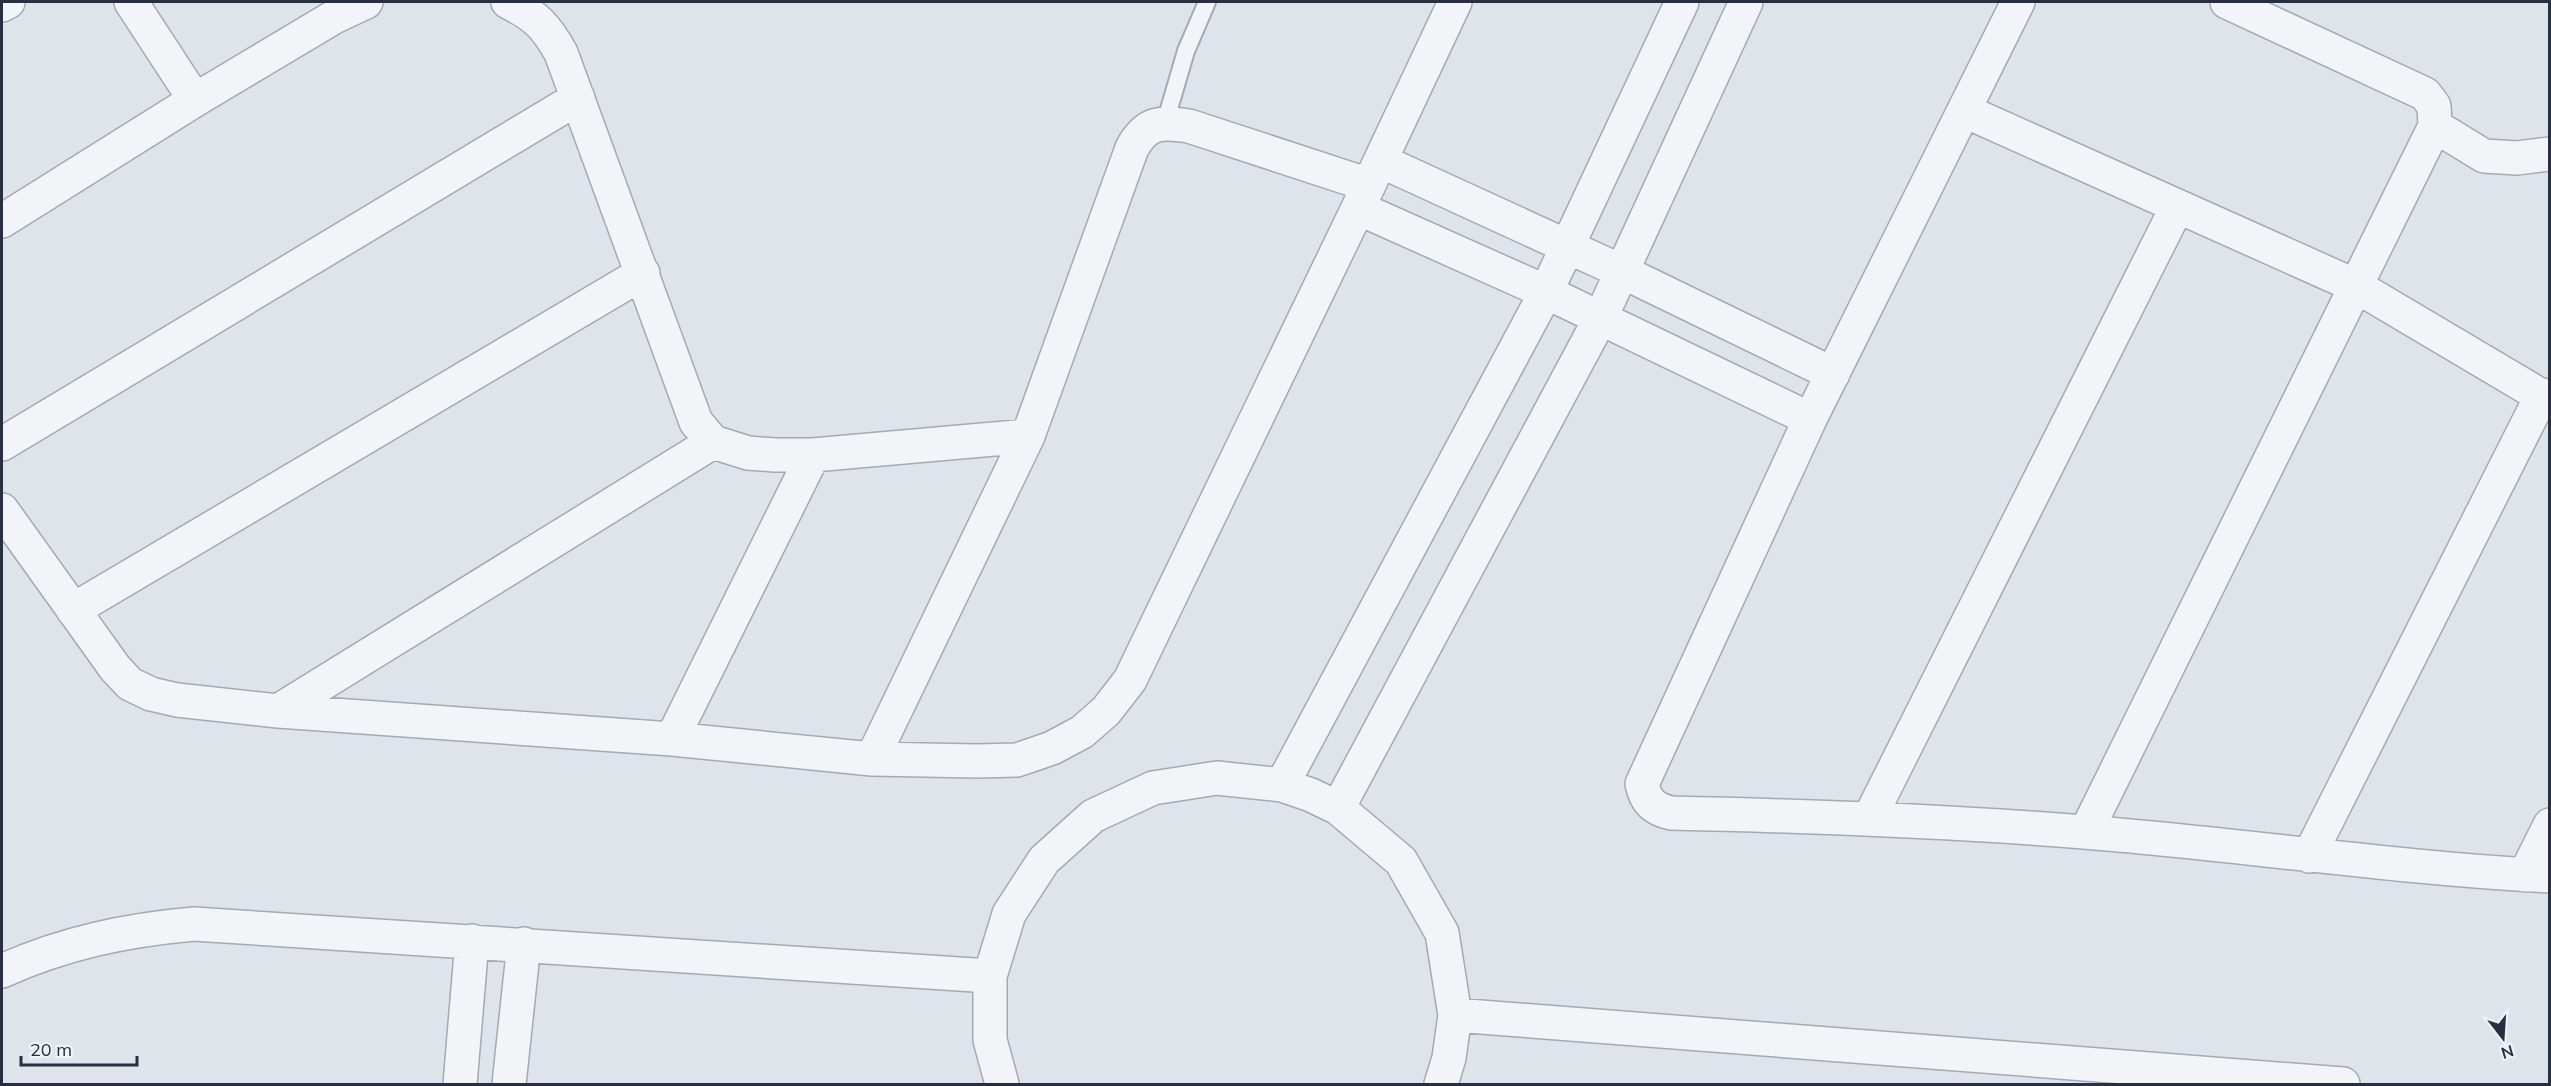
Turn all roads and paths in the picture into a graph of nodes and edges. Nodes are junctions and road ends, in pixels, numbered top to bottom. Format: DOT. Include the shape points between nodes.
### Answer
graph roads {
  1 [pos="8,2"];
  2 [pos="131,2"];
  3 [pos="366,2"];
  4 [pos="508,2"];
  5 [pos="1207,2"];
  6 [pos="1455,2"];
  7 [pos="1682,2"];
  8 [pos="1746,2"];
  9 [pos="2018,2"];
  10 [pos="2236,3"];
  11 [pos="2,5"];
  12 [pos="578,98"];
  13 [pos="195,100"];
  14 [pos="1965,111"];
  15 [pos="1166,123"];
  16 [pos="2435,126"];
  17 [pos="2550,154"];
  18 [pos="1369,185"];
  19 [pos="2177,207"];
  20 [pos="2,221"];
  21 [pos="1567,249"];
  22 [pos="1623,272"];
  23 [pos="643,273"];
  24 [pos="2356,286"];
  25 [pos="1546,292"];
  26 [pos="1600,319"];
  27 [pos="1833,374"];
  28 [pos="2546,398"];
  29 [pos="1810,418"];
  30 [pos="1028,436"];
  31 [pos="713,442"];
  32 [pos="2,444"];
  33 [pos="813,455"];
  34 [pos="2,510"];
  35 [pos="73,610"];
  36 [pos="278,711"];
  37 [pos="672,739"];
  38 [pos="873,759"];
  39 [pos="1282,785"];
  40 [pos="1338,808"];
  41 [pos="1870,817"];
  42 [pos="2550,825"];
  43 [pos="2086,832"];
  44 [pos="2309,856"];
  45 [pos="2537,876"];
  46 [pos="472,941"];
  47 [pos="524,944"];
  48 [pos="2,971"];
  49 [pos="990,976"];
  50 [pos="1455,1015"];
  51 [pos="2031,1072"];
  52 [pos="460,1084"];
  53 [pos="509,1084"];
  54 [pos="1002,1084"];
  55 [pos="1441,1084"];
  56 [pos="2343,1084"];
  1 -- 11 [label="street"];
  2 -- 13 [label="street"];
  3 -- 13 [label="street"];
  4 -- 12 [label="street" via="547,28"];
  5 -- 15 [label="lane" via="1186,51"];
  6 -- 18 [label="street"];
  7 -- 21 [label="street"];
  8 -- 22 [label="street"];
  9 -- 14 [label="street"];
  10 -- 16 [label="street" via="2425,94 2434,106"];
  12 -- 23 [label="street"];
  12 -- 32 [label="street"];
  13 -- 20 [label="street"];
  14 -- 19 [label="street"];
  14 -- 27 [label="street"];
  15 -- 18 [label="street" via="1189,126"];
  15 -- 30 [label="street" via="1150,126 1132,148"];
  16 -- 17 [label="street" via="2484,156"];
  16 -- 24 [label="street"];
  18 -- 21 [label="street"];
  18 -- 25 [label="street"];
  18 -- 38 [label="street" via="1130,680 1106,711 1082,732 1052,748 1017,759"];
  19 -- 24 [label="street"];
  19 -- 41 [label="street"];
  21 -- 22 [label="street"];
  21 -- 25 [label="street"];
  22 -- 26 [label="street"];
  22 -- 27 [label="street"];
  23 -- 31 [label="street" via="696,422"];
  23 -- 35 [label="street"];
  24 -- 28 [label="street"];
  24 -- 43 [label="street"];
  25 -- 26 [label="street"];
  25 -- 39 [label="street"];
  26 -- 29 [label="street"];
  26 -- 40 [label="street"];
  27 -- 29 [label="street"];
  28 -- 44 [label="street"];
  29 -- 41 [label="street" via="1642,784 1649,802 1658,810 1671,813"];
  30 -- 33 [label="street"];
  30 -- 38 [label="street"];
  31 -- 33 [label="street" via="748,453"];
  31 -- 36 [label="street"];
  33 -- 37 [label="street"];
  34 -- 35 [label="street"];
  35 -- 36 [label="street" via="130,684 177,700"];
  36 -- 37 [label="street"];
  37 -- 38 [label="street"];
  39 -- 40 [label="street"];
  39 -- 49 [label="street" via="1217,778 1153,788 1093,816 1044,860 1009,914"];
  40 -- 50 [label="street" via="1401,861 1442,933"];
  41 -- 43 [label="street"];
  42 -- 45 [label="street"];
  43 -- 44 [label="street"];
  44 -- 45 [label="street"];
  46 -- 47 [label="street"];
  46 -- 48 [label="street" via="194,924 86,940 38,954"];
  46 -- 52 [label="street"];
  47 -- 49 [label="street"];
  47 -- 53 [label="street"];
  49 -- 54 [label="street" via="990,1040"];
  50 -- 51 [label="street"];
  50 -- 55 [label="street"];
  51 -- 56 [label="street"];
}
